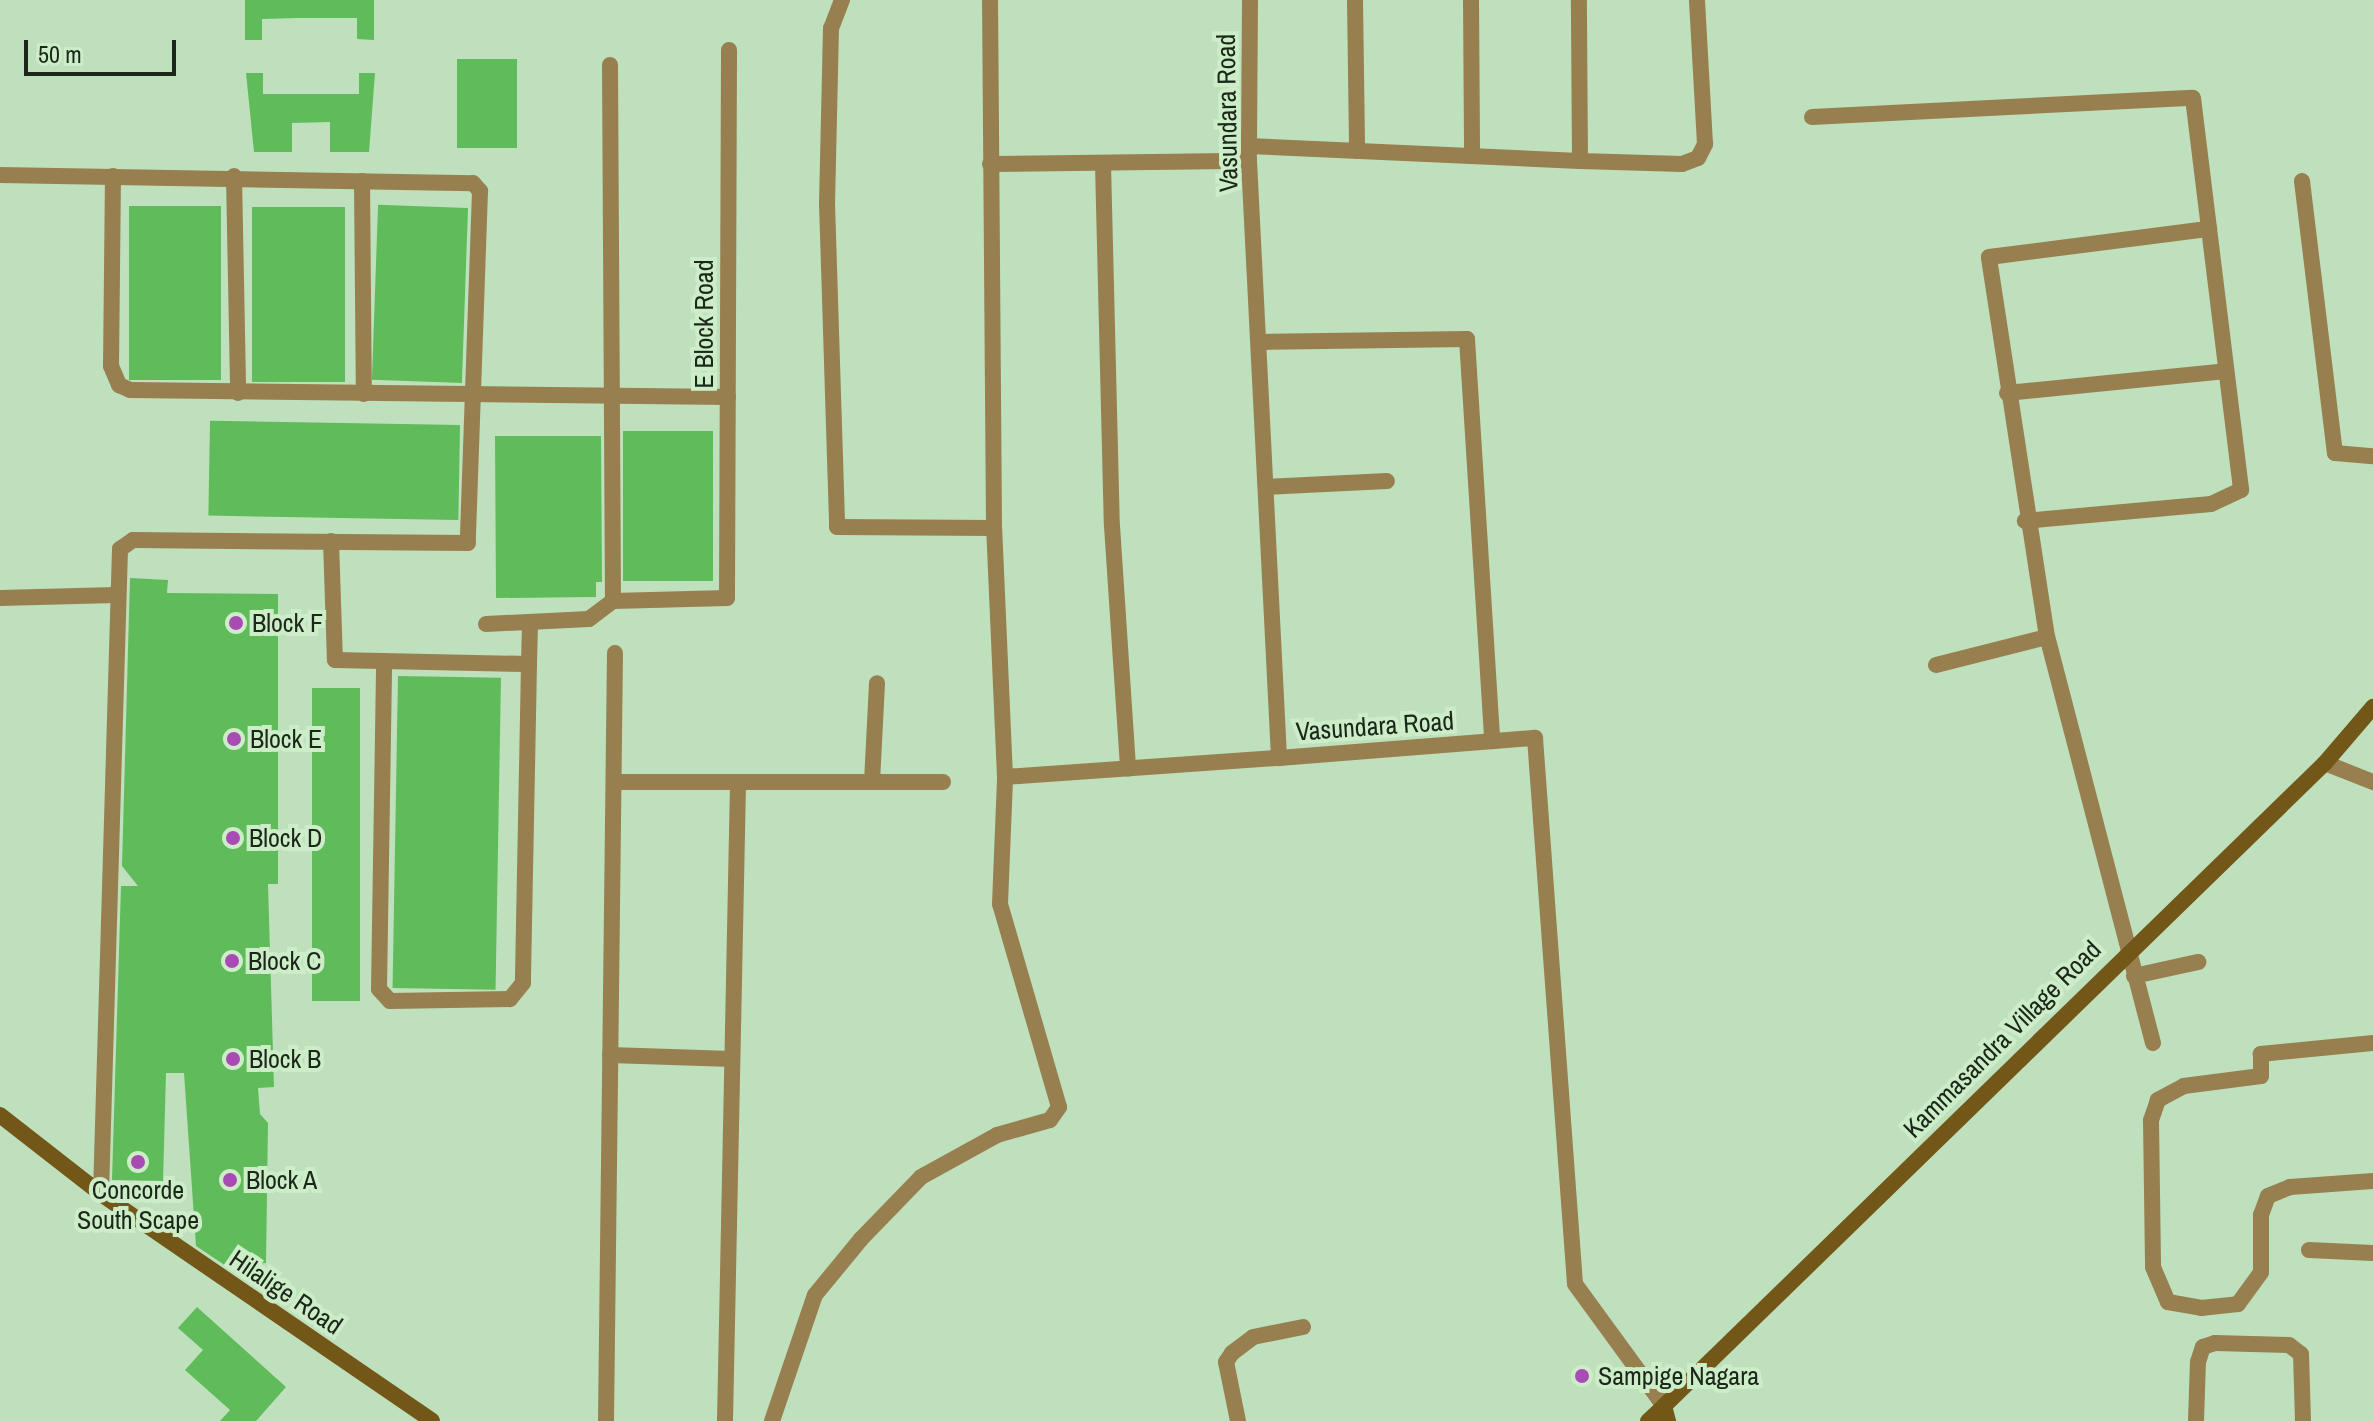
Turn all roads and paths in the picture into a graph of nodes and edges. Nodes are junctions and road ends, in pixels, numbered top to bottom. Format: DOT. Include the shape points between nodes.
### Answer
graph roads {
  1 [pos="842,0"];
  2 [pos="990,0"];
  3 [pos="1250,0"];
  4 [pos="1355,0"];
  5 [pos="1471,0"];
  6 [pos="1579,0"];
  7 [pos="1697,0"];
  8 [pos="729,50"];
  9 [pos="610,65"];
  10 [pos="1812,117"];
  11 [pos="1357,151"];
  12 [pos="1249,154"];
  13 [pos="1472,156"];
  14 [pos="1580,161"];
  15 [pos="990,164"];
  16 [pos="1103,164"];
  17 [pos="0,175"];
  18 [pos="113,176"];
  19 [pos="234,176"];
  20 [pos="362,181"];
  21 [pos="2302,181"];
  22 [pos="2209,229"];
  23 [pos="1259,342"];
  24 [pos="2226,371"];
  25 [pos="238,393"];
  26 [pos="2007,393"];
  27 [pos="364,394"];
  28 [pos="476,396"];
  29 [pos="728,397"];
  30 [pos="613,398"];
  31 [pos="2373,456"];
  32 [pos="1387,481"];
  33 [pos="1266,487"];
  34 [pos="2025,521"];
  35 [pos="994,528"];
  36 [pos="331,541"];
  37 [pos="116,595"];
  38 [pos="0,598"];
  39 [pos="613,601"];
  40 [pos="530,622"];
  41 [pos="486,624"];
  42 [pos="2047,637"];
  43 [pos="615,653"];
  44 [pos="384,661"];
  45 [pos="529,664"];
  46 [pos="1936,665"];
  47 [pos="877,683"];
  48 [pos="2373,707"];
  49 [pos="1492,741"];
  50 [pos="1279,758"];
  51 [pos="2325,763"];
  52 [pos="1128,768"];
  53 [pos="1005,777"];
  54 [pos="614,782"];
  55 [pos="738,782"];
  56 [pos="872,782"];
  57 [pos="943,782"];
  58 [pos="2373,782"];
  59 [pos="2127,950"];
  60 [pos="2198,962"];
  61 [pos="2134,976"];
  62 [pos="2153,1043"];
  63 [pos="2373,1043"];
  64 [pos="610,1055"];
  65 [pos="732,1059"];
  66 [pos="0,1115"];
  67 [pos="2373,1181"];
  68 [pos="101,1194"];
  69 [pos="2309,1250"];
  70 [pos="2373,1253"];
  71 [pos="1303,1327"];
  72 [pos="1666,1413"];
  73 [pos="432,1421"];
  74 [pos="606,1421"];
  75 [pos="725,1421"];
  76 [pos="772,1421"];
  77 [pos="1238,1421"];
  78 [pos="1648,1421"];
  79 [pos="2196,1421"];
  80 [pos="2303,1421"];
  1 -- 35 [label="street" via="831,28 827,203 837,527"];
  2 -- 15 [label="street"];
  3 -- 12 [label="street, Vasundara Road"];
  4 -- 11 [label="street"];
  5 -- 13 [label="street"];
  6 -- 14 [label="street"];
  7 -- 14 [label="street" via="1705,144 1698,158 1682,164"];
  8 -- 29 [label="street, E Block Road"];
  9 -- 30 [label="street"];
  10 -- 22 [label="street" via="2193,98"];
  11 -- 12 [label="street"];
  11 -- 13 [label="street"];
  12 -- 16 [label="street"];
  12 -- 23 [label="street, Vasundara Road"];
  13 -- 14 [label="street"];
  15 -- 16 [label="street"];
  15 -- 35 [label="street"];
  16 -- 52 [label="street" via="1112,526"];
  17 -- 18 [label="street"];
  18 -- 19 [label="street"];
  18 -- 25 [label="street" via="114,377 130,390"];
  19 -- 20 [label="street"];
  19 -- 25 [label="street"];
  20 -- 27 [label="street"];
  20 -- 28 [label="street" via="479,188"];
  21 -- 31 [label="street" via="2335,453"];
  22 -- 24 [label="street"];
  22 -- 26 [label="street" via="1989,257"];
  23 -- 33 [label="street, Vasundara Road"];
  23 -- 49 [label="street" via="1467,339"];
  24 -- 26 [label="street"];
  24 -- 34 [label="street" via="2241,490 2211,504"];
  25 -- 27 [label="street"];
  26 -- 34 [label="street"];
  27 -- 28 [label="street"];
  28 -- 30 [label="street"];
  28 -- 36 [label="street" via="468,543"];
  29 -- 30 [label="street"];
  29 -- 39 [label="street, E Block Road" via="727,598"];
  30 -- 39 [label="street"];
  32 -- 33 [label="street"];
  33 -- 50 [label="street, Vasundara Road"];
  34 -- 42 [label="street"];
  35 -- 53 [label="street"];
  36 -- 37 [label="street" via="127,541 120,549"];
  36 -- 44 [label="street" via="332,657"];
  37 -- 38 [label="street"];
  37 -- 68 [label="street"];
  39 -- 40 [label="street" via="596,618"];
  40 -- 41 [label="street"];
  40 -- 45 [label="street"];
  42 -- 46 [label="street"];
  42 -- 59 [label="street"];
  43 -- 54 [label="street"];
  44 -- 45 [label="street"];
  44 -- 45 [label="street" via="378,979 390,1001 497,1002 510,999 523,983"];
  47 -- 56 [label="street"];
  48 -- 51 [label="street, Kammasandra Village Road"];
  49 -- 50 [label="street, Vasundara Road"];
  49 -- 72 [label="street, Vasundara Road" via="1535,738 1575,1284"];
  50 -- 52 [label="street"];
  51 -- 58 [label="street"];
  51 -- 59 [label="street, Kammasandra Village Road"];
  52 -- 53 [label="street"];
  53 -- 76 [label="street" via="1000,904 1059,1107 1050,1120 997,1135 921,1177 861,1239 815,1295"];
  54 -- 55 [label="street"];
  54 -- 64 [label="street"];
  55 -- 56 [label="street"];
  55 -- 65 [label="street"];
  56 -- 57 [label="street"];
  59 -- 61 [label="street"];
  59 -- 72 [label="street, Kammasandra Village Road"];
  60 -- 61 [label="street"];
  61 -- 62 [label="street"];
  63 -- 67 [label="street" via="2261,1054 2261,1076 2184,1086 2158,1100 2151,1120 2153,1267 2168,1302 2201,1308 2238,1304 2261,1272 2261,1215 2268,1196 2290,1187"];
  64 -- 65 [label="street"];
  64 -- 74 [label="street"];
  65 -- 75 [label="street"];
  66 -- 68 [label="street, Hilalige Road"];
  68 -- 73 [label="street, Hilalige Road"];
  69 -- 70 [label="street"];
  71 -- 77 [label="street" via="1253,1337 1232,1353 1226,1362"];
  72 -- 78 [label="street, Kammasandra Village Road"];
  79 -- 80 [label="street" via="2198,1362 2203,1347 2215,1343 2289,1345 2301,1354"];
}
